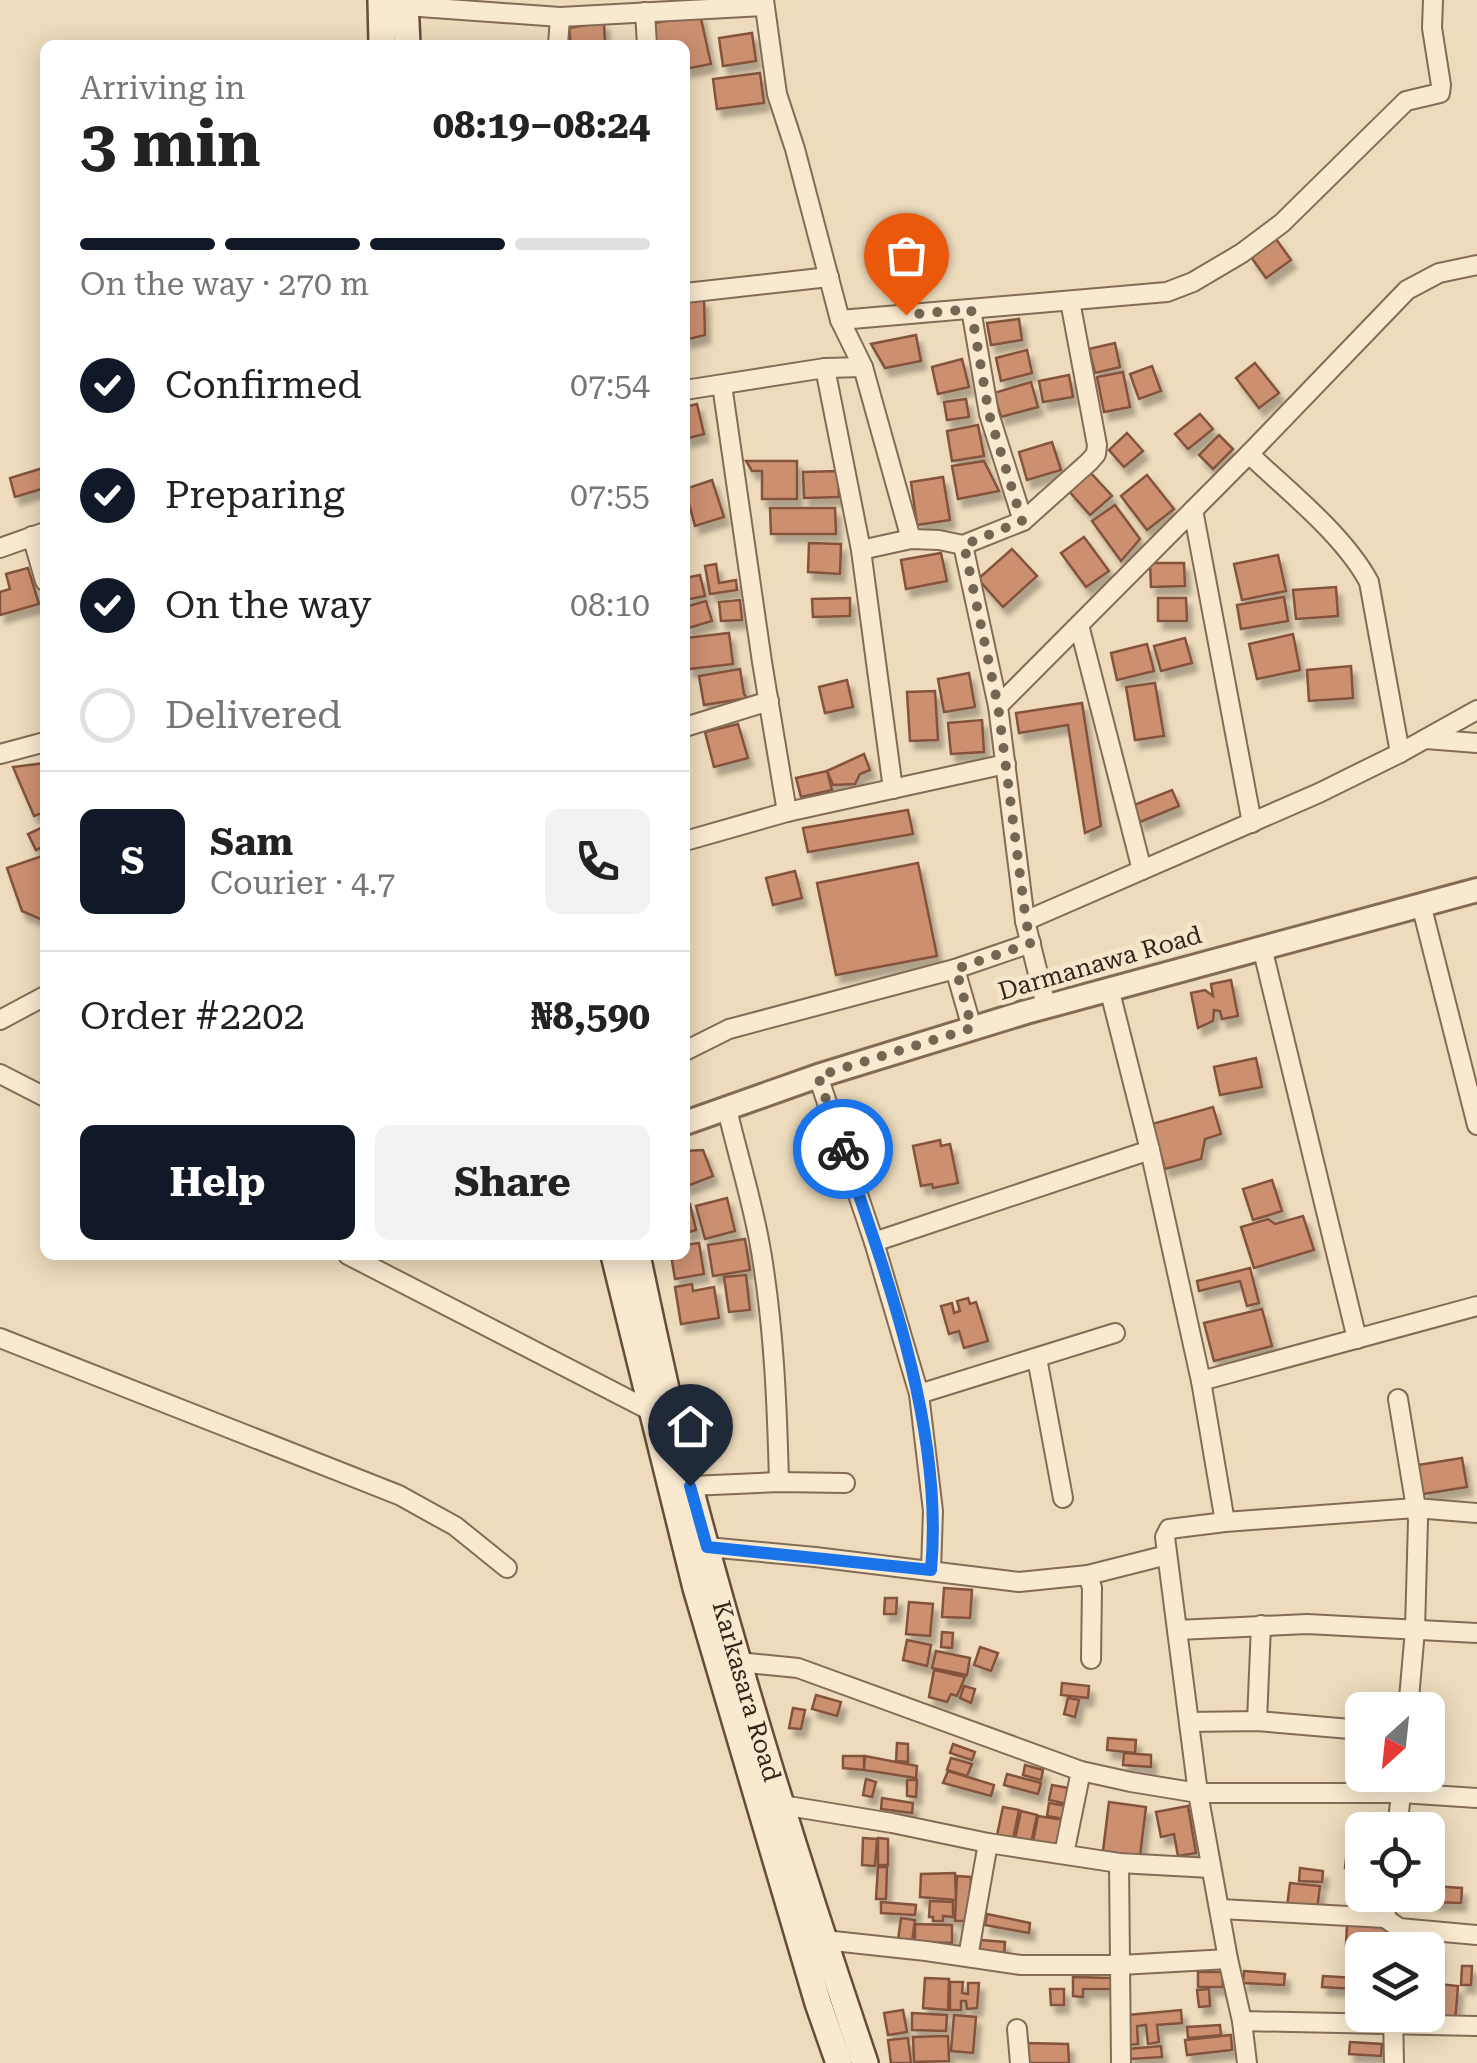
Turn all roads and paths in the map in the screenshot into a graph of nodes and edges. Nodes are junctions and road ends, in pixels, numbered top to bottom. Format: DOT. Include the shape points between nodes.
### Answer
graph roads {
  1 [pos="1433,0"];
  2 [pos="397,2"];
  3 [pos="764,3"];
  4 [pos="500,6"];
  5 [pos="645,12"];
  6 [pos="560,17"];
  7 [pos="384,40"];
  8 [pos="407,40"];
  9 [pos="558,40"];
  10 [pos="647,40"];
  11 [pos="1477,266"];
  12 [pos="829,277"];
  13 [pos="690,291"];
  14 [pos="1070,301"];
  15 [pos="971,309"];
  16 [pos="840,320"];
  17 [pos="863,367"];
  18 [pos="826,368"];
  19 [pos="722,385"];
  20 [pos="690,389"];
  21 [pos="1249,454"];
  22 [pos="1193,510"];
  23 [pos="1022,521"];
  24 [pos="38,534"];
  25 [pos="911,539"];
  26 [pos="964,545"];
  27 [pos="0,548"];
  28 [pos="861,550"];
  29 [pos="1079,625"];
  30 [pos="769,701"];
  31 [pos="998,706"];
  32 [pos="1477,710"];
  33 [pos="690,725"];
  34 [pos="1426,739"];
  35 [pos="40,743"];
  36 [pos="1477,743"];
  37 [pos="1400,753"];
  38 [pos="0,754"];
  39 [pos="1006,764"];
  40 [pos="893,790"];
  41 [pos="787,812"];
  42 [pos="1252,823"];
  43 [pos="690,840"];
  44 [pos="1142,870"];
  45 [pos="1477,890"];
  46 [pos="1421,904"];
  47 [pos="1026,921"];
  48 [pos="1031,943"];
  49 [pos="1262,947"];
  50 [pos="956,969"];
  51 [pos="1109,988"];
  52 [pos="40,999"];
  53 [pos="1046,1006"];
  54 [pos="0,1020"];
  55 [pos="972,1028"];
  56 [pos="690,1048"];
  57 [pos="1469,1058"];
  58 [pos="0,1074"];
  59 [pos="818,1076"];
  60 [pos="40,1094"];
  61 [pos="727,1109"];
  62 [pos="690,1121"];
  63 [pos="1477,1125"];
  64 [pos="1150,1150"];
  65 [pos="874,1242"];
  66 [pos="358,1260"];
  67 [pos="615,1260"];
  68 [pos="638,1260"];
  69 [pos="1477,1306"];
  70 [pos="1115,1333"];
  71 [pos="0,1338"];
  72 [pos="1357,1339"];
  73 [pos="1037,1358"];
  74 [pos="1201,1381"];
  75 [pos="919,1394"];
  76 [pos="1398,1399"];
  77 [pos="652,1411"];
  78 [pos="779,1482"];
  79 [pos="845,1483"];
  80 [pos="690,1486"];
  81 [pos="1063,1498"];
  82 [pos="1415,1508"];
  83 [pos="1477,1514"];
  84 [pos="1225,1522"];
  85 [pos="707,1547"];
  86 [pos="1167,1555"];
  87 [pos="507,1568"];
  88 [pos="931,1570"];
  89 [pos="1088,1575"];
  90 [pos="1261,1625"];
  91 [pos="1177,1630"];
  92 [pos="1415,1630"];
  93 [pos="1477,1633"];
  94 [pos="1091,1659"];
  95 [pos="738,1662"];
  96 [pos="1410,1692"];
  97 [pos="1257,1721"];
  98 [pos="1189,1722"];
  99 [pos="1345,1729"];
  100 [pos="1081,1772"];
  101 [pos="1345,1787"];
  102 [pos="1445,1792"];
  103 [pos="1198,1793"];
  104 [pos="1477,1798"];
  105 [pos="782,1805"];
  106 [pos="988,1843"];
  107 [pos="1064,1854"];
  108 [pos="1119,1863"];
  109 [pos="1211,1868"];
  110 [pos="1220,1910"];
  111 [pos="1390,1912"];
  112 [pos="1392,1923"];
  113 [pos="1394,1932"];
  114 [pos="1477,1935"];
  115 [pos="824,1940"];
  116 [pos="968,1957"];
  117 [pos="1228,1959"];
  118 [pos="1120,1965"];
  119 [pos="1345,2020"];
  120 [pos="1242,2022"];
  121 [pos="1445,2023"];
  122 [pos="1477,2026"];
  123 [pos="1017,2029"];
  124 [pos="1393,2032"];
  125 [pos="839,2063"];
  126 [pos="865,2063"];
  127 [pos="1020,2063"];
  128 [pos="1122,2063"];
  129 [pos="1247,2063"];
  130 [pos="1394,2063"];
  1 -- 14 [label="street" via="1440,92 1406,101 1282,223 1193,282 1167,292"];
  2 -- 4 [label="street"];
  2 -- 7 [label="main road"];
  2 -- 8 [label="main road"];
  3 -- 5 [label="street"];
  3 -- 12 [label="street" via="777,94"];
  4 -- 6 [label="street"];
  5 -- 6 [label="street"];
  5 -- 10 [label="street"];
  6 -- 9 [label="street"];
  11 -- 21 [label="street" via="1439,273 1407,290"];
  12 -- 13 [label="street"];
  12 -- 16 [label="street"];
  14 -- 15 [label="street"];
  14 -- 23 [label="street" via="1096,454"];
  15 -- 16 [label="street"];
  15 -- 23 [label="street" via="989,414"];
  16 -- 17 [label="street"];
  17 -- 18 [label="street"];
  17 -- 25 [label="street"];
  18 -- 19 [label="street"];
  18 -- 28 [label="street"];
  19 -- 20 [label="street"];
  19 -- 30 [label="street"];
  21 -- 22 [label="street"];
  21 -- 37 [label="street" via="1338,540 1369,582"];
  22 -- 29 [label="street"];
  22 -- 42 [label="street"];
  23 -- 26 [label="street"];
  24 -- 27 [label="street"];
  25 -- 26 [label="street"];
  25 -- 28 [label="street"];
  26 -- 31 [label="street"];
  28 -- 40 [label="street"];
  29 -- 31 [label="street"];
  29 -- 44 [label="street"];
  30 -- 33 [label="street"];
  30 -- 41 [label="street"];
  31 -- 39 [label="street"];
  32 -- 34 [label="street"];
  34 -- 36 [label="street"];
  34 -- 37 [label="street"];
  35 -- 38 [label="street"];
  37 -- 42 [label="street"];
  39 -- 40 [label="street"];
  39 -- 47 [label="street"];
  40 -- 41 [label="street"];
  41 -- 43 [label="street"];
  42 -- 44 [label="street"];
  44 -- 47 [label="street"];
  45 -- 46 [label="street, Darmanawa Road"];
  46 -- 49 [label="street, Darmanawa Road"];
  46 -- 57 [label="street"];
  47 -- 48 [label="street"];
  48 -- 50 [label="street"];
  48 -- 53 [label="street"];
  49 -- 51 [label="street, Darmanawa Road"];
  49 -- 72 [label="street"];
  50 -- 55 [label="street"];
  50 -- 56 [label="street" via="728,1030"];
  51 -- 53 [label="street, Darmanawa Road"];
  51 -- 64 [label="street"];
  52 -- 54 [label="street"];
  53 -- 55 [label="street, Darmanawa Road"];
  55 -- 59 [label="street, Darmanawa Road"];
  57 -- 63 [label="street"];
  58 -- 60 [label="street"];
  59 -- 61 [label="street, Darmanawa Road"];
  59 -- 65 [label="street"];
  61 -- 62 [label="street, Darmanawa Road"];
  61 -- 78 [label="street" via="766,1283"];
  64 -- 65 [label="street"];
  64 -- 74 [label="street"];
  65 -- 75 [label="street"];
  66 -- 77 [label="street"];
  67 -- 77 [label="main road, Karkasara Road"];
  68 -- 80 [label="main road, Karkasara Road"];
  69 -- 72 [label="street"];
  70 -- 73 [label="street"];
  71 -- 87 [label="street" via="398,1494 455,1526"];
  72 -- 74 [label="street"];
  73 -- 75 [label="street"];
  73 -- 81 [label="street"];
  74 -- 84 [label="street"];
  75 -- 88 [label="street" via="932,1510"];
  76 -- 82 [label="street"];
  77 -- 125 [label="main road, Karkasara Road" via="696,1588"];
  78 -- 79 [label="street"];
  78 -- 80 [label="street"];
  80 -- 85 [label="main road, Karkasara Road"];
  82 -- 83 [label="street"];
  82 -- 84 [label="street"];
  82 -- 92 [label="street"];
  84 -- 86 [label="street" via="1170,1529"];
  85 -- 88 [label="street"];
  85 -- 95 [label="main road, Karkasara Road"];
  86 -- 89 [label="street"];
  86 -- 91 [label="street"];
  88 -- 89 [label="street" via="1019,1582"];
  89 -- 94 [label="street"];
  90 -- 91 [label="street"];
  90 -- 92 [label="street"];
  90 -- 97 [label="street"];
  91 -- 98 [label="street"];
  92 -- 93 [label="street"];
  92 -- 96 [label="street"];
  95 -- 100 [label="street" via="798,1668"];
  95 -- 105 [label="main road, Karkasara Road"];
  97 -- 98 [label="street"];
  97 -- 99 [label="street"];
  98 -- 103 [label="street"];
  100 -- 103 [label="street"];
  100 -- 107 [label="street"];
  101 -- 103 [label="street"];
  102 -- 104 [label="street"];
  103 -- 109 [label="street"];
  105 -- 106 [label="street"];
  105 -- 115 [label="main road, Karkasara Road"];
  106 -- 107 [label="street"];
  106 -- 116 [label="street"];
  107 -- 108 [label="street"];
  108 -- 109 [label="street"];
  108 -- 118 [label="street"];
  109 -- 110 [label="street"];
  110 -- 112 [label="street"];
  110 -- 117 [label="street"];
  111 -- 112 [label="street"];
  112 -- 113 [label="street"];
  112 -- 114 [label="street"];
  115 -- 116 [label="street"];
  115 -- 126 [label="main road, Karkasara Road"];
  116 -- 118 [label="street" via="1021,1965"];
  117 -- 118 [label="street"];
  117 -- 120 [label="street"];
  118 -- 128 [label="street"];
  119 -- 120 [label="street"];
  120 -- 129 [label="street"];
  121 -- 122 [label="street"];
  123 -- 127 [label="street"];
  124 -- 130 [label="street"];
}
